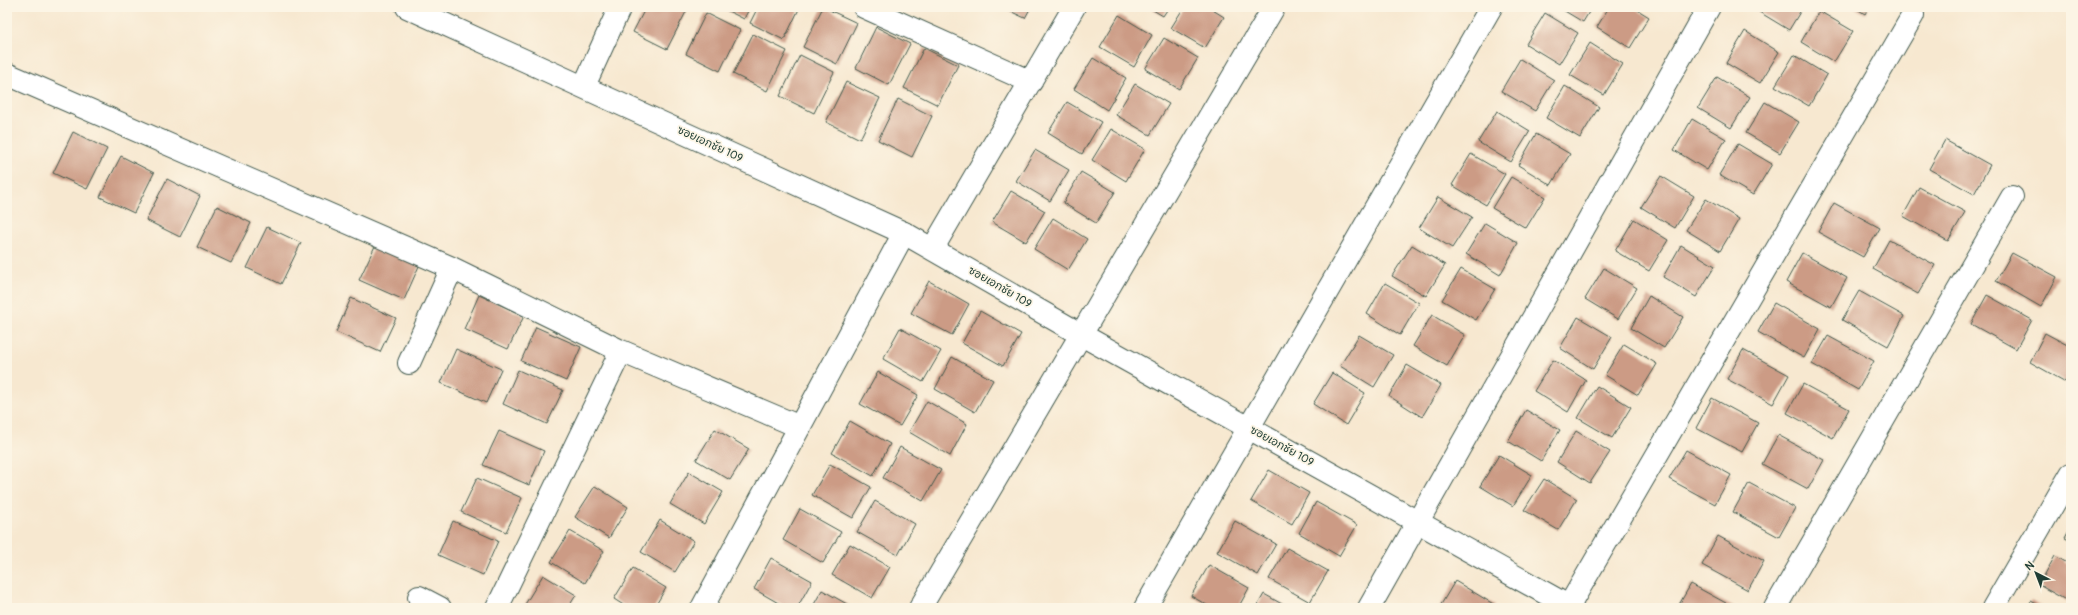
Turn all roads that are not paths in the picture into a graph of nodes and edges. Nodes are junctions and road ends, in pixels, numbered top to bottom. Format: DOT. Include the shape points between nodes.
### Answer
graph roads {
  1 [pos="620,7"];
  2 [pos="864,7"];
  3 [pos="1074,7"];
  4 [pos="1274,7"];
  5 [pos="1492,7"];
  6 [pos="1709,7"];
  7 [pos="412,8"];
  8 [pos="1913,15"];
  9 [pos="7,74"];
  10 [pos="1031,82"];
  11 [pos="584,86"];
  12 [pos="2012,197"];
  13 [pos="904,233"];
  14 [pos="933,248"];
  15 [pos="452,268"];
  16 [pos="1080,334"];
  17 [pos="621,351"];
  18 [pos="409,363"];
  19 [pos="800,428"];
  20 [pos="1249,428"];
  21 [pos="2071,474"];
  22 [pos="1417,523"];
  23 [pos="419,597"];
  24 [pos="1570,607"];
  25 [pos="440,608"];
  26 [pos="497,608"];
  27 [pos="702,608"];
  28 [pos="920,608"];
  29 [pos="1145,608"];
  30 [pos="1369,608"];
  31 [pos="1775,608"];
  32 [pos="1993,608"];
  1 -- 11 [label="street"];
  2 -- 10 [label="street"];
  3 -- 10 [label="street"];
  4 -- 16 [label="street"];
  5 -- 20 [label="street"];
  6 -- 22 [label="street"];
  7 -- 11 [label="street, ซอยเอกชัย 109"];
  8 -- 24 [label="street"];
  9 -- 15 [label="street"];
  10 -- 14 [label="street"];
  11 -- 13 [label="street, ซอยเอกชัย 109"];
  12 -- 31 [label="street"];
  13 -- 14 [label="street, ซอยเอกชัย 109"];
  13 -- 19 [label="street"];
  14 -- 16 [label="street, ซอยเอกชัย 109"];
  15 -- 17 [label="street"];
  15 -- 18 [label="street"];
  16 -- 20 [label="street, ซอยเอกชัย 109"];
  16 -- 28 [label="street"];
  17 -- 19 [label="street"];
  17 -- 26 [label="street"];
  19 -- 27 [label="street"];
  20 -- 22 [label="street, ซอยเอกชัย 109"];
  20 -- 29 [label="street"];
  21 -- 32 [label="street"];
  22 -- 24 [label="street, ซอยเอกชัย 109"];
  22 -- 30 [label="street"];
  23 -- 25 [label="street"];
}
